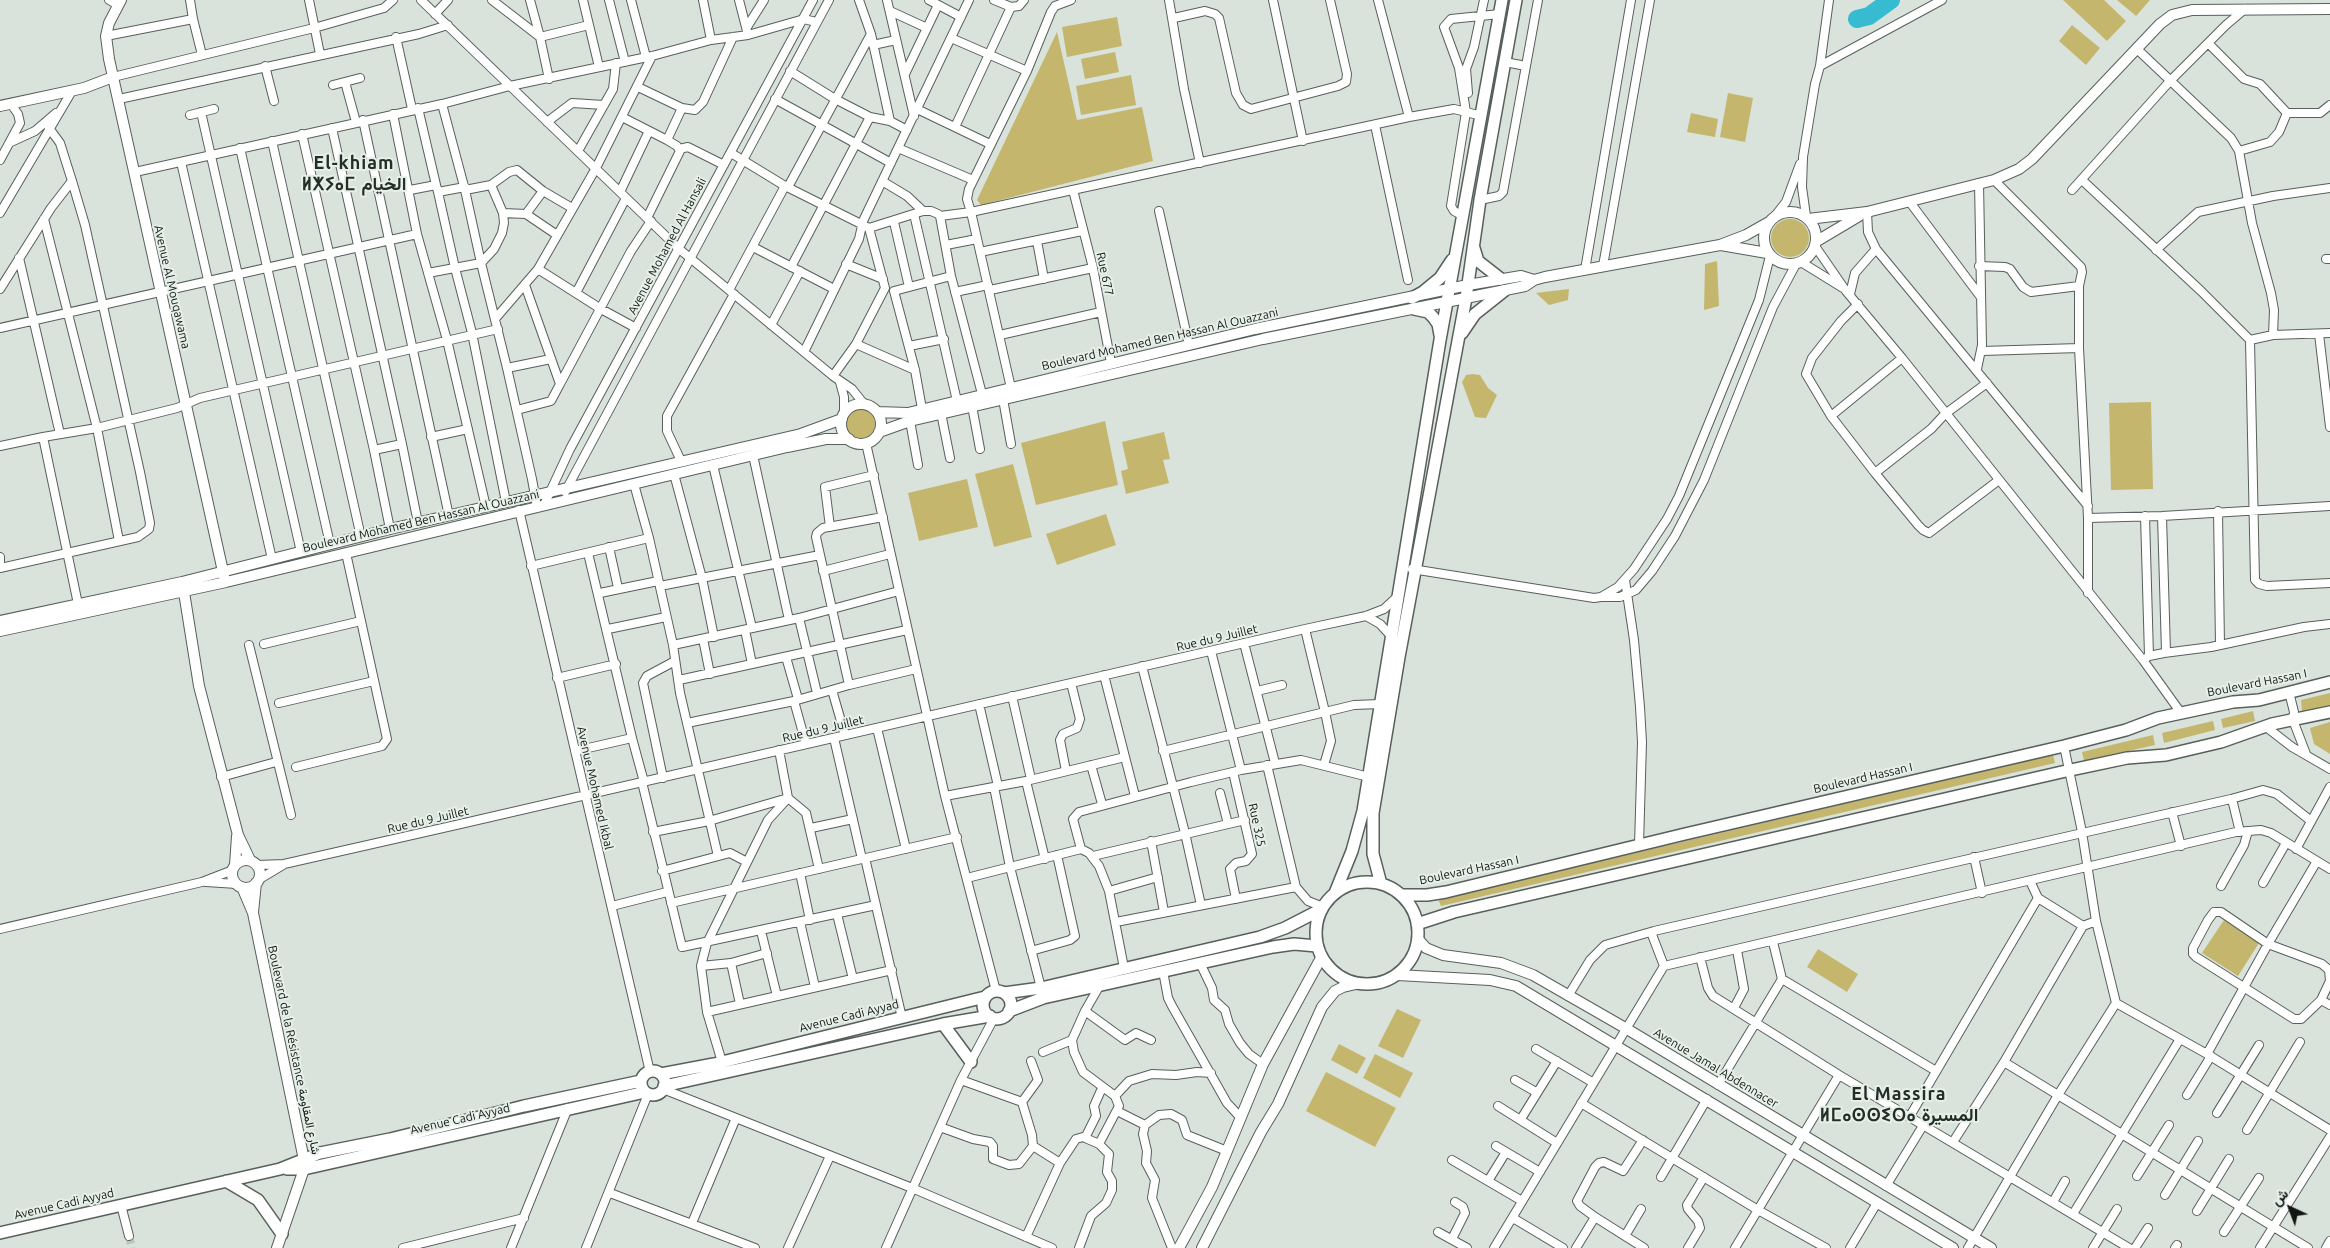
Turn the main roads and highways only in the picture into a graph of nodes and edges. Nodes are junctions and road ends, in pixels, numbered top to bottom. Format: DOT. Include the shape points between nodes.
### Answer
graph roads {
  1 [pos="1502,0"];
  2 [pos="1516,0"];
  3 [pos="1458,248"];
  4 [pos="1474,248"];
  5 [pos="1440,340"];
  6 [pos="1458,341"];
  7 [pos="1409,569"];
  8 [pos="2330,682"];
  9 [pos="2330,712"];
  10 [pos="1381,884"];
  11 [pos="1335,893"];
  12 [pos="1401,895"];
  13 [pos="1322,908"];
  14 [pos="1417,924"];
  15 [pos="1317,946"];
  16 [pos="1000,992"];
  17 [pos="986,997"];
  18 [pos="1010,1011"];
  19 [pos="992,1017"];
  20 [pos="944,1024"];
  21 [pos="971,1062"];
  22 [pos="655,1073"];
  23 [pos="664,1087"];
  24 [pos="645,1089"];
  25 [pos="304,1164"];
  26 [pos="226,1181"];
  27 [pos="0,1233"];
  28 [pos="282,1234"];
  1 -- 3 [label="main road"];
  2 -- 4 [label="main road"];
  3 -- 5 [label="main road"];
  3 -- 5 [label="main road" via="1440,278 1413,303 1433,317 1438,324"];
  4 -- 6 [label="main road"];
  4 -- 6 [label="main road" via="1475,256 1484,268 1503,285 1475,314"];
  5 -- 7 [label="main road"];
  6 -- 7 [label="main road"];
  7 -- 10 [label="main road" via="1373,813 1372,847"];
  7 -- 11 [label="main road" via="1398,596 1358,830"];
  8 -- 12 [label="main road, Boulevard Hassan I" via="2158,718 2064,746 1436,894"];
  9 -- 14 [label="main road" via="2266,726 2221,742 2166,755 2127,758 2070,770 1454,912"];
  10 -- 11 [label="main road" via="1365,882"];
  10 -- 12 [label="main road"];
  11 -- 13 [label="main road"];
  12 -- 14 [label="main road" via="1409,904"];
  13 -- 15 [label="main road" via="1316,927"];
  13 -- 16 [label="main road" via="1268,935 1041,988"];
  14 -- 15 [label="main road" via="1418,939 1407,965 1397,975 1371,985 1346,981 1332,971"];
  15 -- 18 [label="main road" via="1294,944 1273,947 1034,1001"];
  16 -- 17 [label="main road"];
  16 -- 18 [label="main road" via="1010,1001"];
  17 -- 19 [label="main road" via="984,1010"];
  17 -- 22 [label="main road, Avenue Cadi Ayyad" via="722,1062"];
  18 -- 19 [label="main road" via="1003,1017"];
  19 -- 20 [label="main road"];
  20 -- 21 [label="main road"];
  20 -- 23 [label="main road"];
  22 -- 23 [label="main road" via="664,1079"];
  22 -- 24 [label="main road"];
  23 -- 24 [label="main road" via="657,1094"];
  24 -- 25 [label="main road, Avenue Cadi Ayyad"];
  24 -- 25 [label="main road, Avenue Cadi Ayyad" via="524,1106 320,1153"];
  25 -- 26 [label="main road, Avenue Cadi Ayyad"];
  26 -- 27 [label="main road, Avenue Cadi Ayyad"];
  26 -- 28 [label="main road" via="258,1200"];
}
